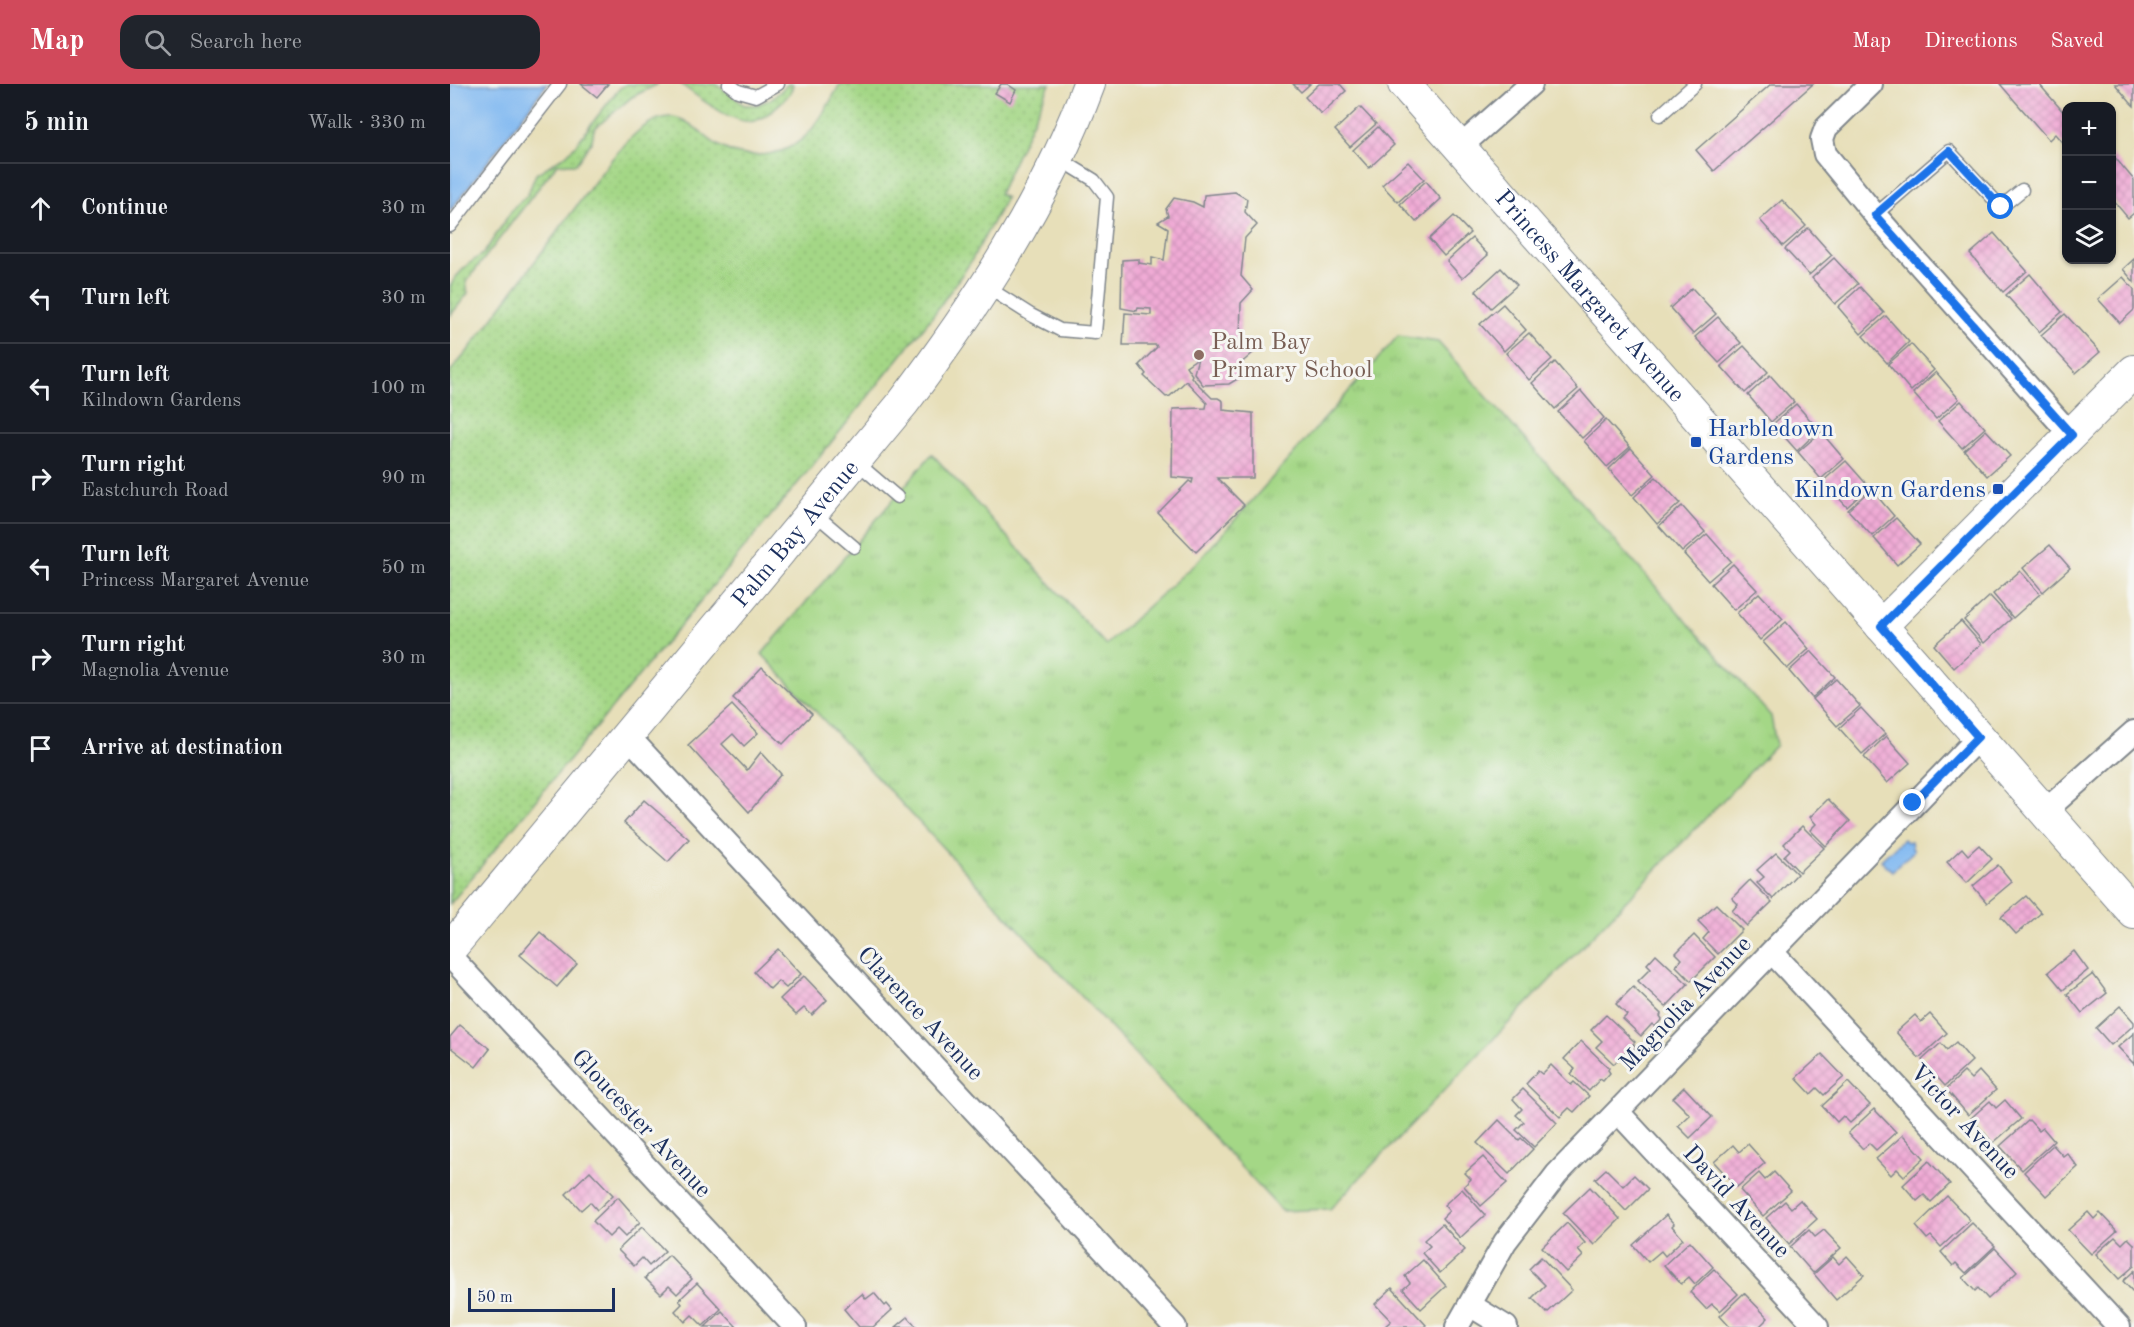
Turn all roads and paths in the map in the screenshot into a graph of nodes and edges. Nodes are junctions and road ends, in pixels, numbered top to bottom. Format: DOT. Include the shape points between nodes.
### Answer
graph roads {
  1 [pos="560,84"];
  2 [pos="729,84"];
  3 [pos="778,84"];
  4 [pos="1088,84"];
  5 [pos="1404,84"];
  6 [pos="1531,84"];
  7 [pos="1695,84"];
  8 [pos="1863,87"];
  9 [pos="1660,115"];
  10 [pos="1460,147"];
  11 [pos="1058,158"];
  12 [pos="2022,190"];
  13 [pos="1875,215"];
  14 [pos="450,226"];
  15 [pos="985,286"];
  16 [pos="2134,371"];
  17 [pos="2072,435"];
  18 [pos="855,461"];
  19 [pos="897,497"];
  20 [pos="813,512"];
  21 [pos="854,547"];
  22 [pos="1881,626"];
  23 [pos="2134,732"];
  24 [pos="627,735"];
  25 [pos="1978,737"];
  26 [pos="2045,811"];
  27 [pos="2134,913"];
  28 [pos="450,949"];
  29 [pos="1772,952"];
  30 [pos="450,956"];
  31 [pos="1618,1112"];
  32 [pos="1470,1305"];
  33 [pos="795,1327"];
  34 [pos="1175,1327"];
  35 [pos="1457,1327"];
  36 [pos="1506,1327"];
  37 [pos="1817,1327"];
  38 [pos="2119,1327"];
  1 -- 14 [label="lane"];
  2 -- 3 [label="lane" via="756,96"];
  4 -- 11 [label="main road, Palm Bay Avenue"];
  5 -- 10 [label="main road, Princess Margaret Avenue"];
  6 -- 10 [label="street"];
  7 -- 9 [label="lane"];
  8 -- 13 [label="street" via="1826,128 1822,139 1825,154"];
  10 -- 22 [label="main road, Princess Margaret Avenue"];
  11 -- 15 [label="main road, Palm Bay Avenue"];
  11 -- 15 [label="lane" via="1094,180 1107,197 1095,333 1060,330"];
  12 -- 13 [label="lane" via="2001,207 1949,151"];
  13 -- 17 [label="street"];
  15 -- 18 [label="main road, Palm Bay Avenue" via="903,403"];
  16 -- 17 [label="main road"];
  17 -- 22 [label="main road"];
  18 -- 19 [label="lane"];
  18 -- 20 [label="main road, Palm Bay Avenue"];
  20 -- 21 [label="lane"];
  20 -- 24 [label="main road, Palm Bay Avenue"];
  22 -- 25 [label="main road, Princess Margaret Avenue"];
  23 -- 26 [label="street"];
  24 -- 28 [label="main road, Palm Bay Avenue"];
  24 -- 34 [label="street, Clarence Avenue"];
  25 -- 26 [label="main road, Princess Margaret Avenue"];
  25 -- 29 [label="street, Magnolia Avenue"];
  26 -- 27 [label="main road, Princess Margaret Avenue"];
  29 -- 31 [label="street, Magnolia Avenue"];
  29 -- 38 [label="street, Victor Avenue"];
  30 -- 33 [label="street, Gloucester Avenue"];
  31 -- 32 [label="street, Magnolia Avenue" via="1533,1204 1505,1242"];
  31 -- 37 [label="street, David Avenue"];
  32 -- 35 [label="street, Magnolia Avenue"];
  32 -- 36 [label="street"];
}
